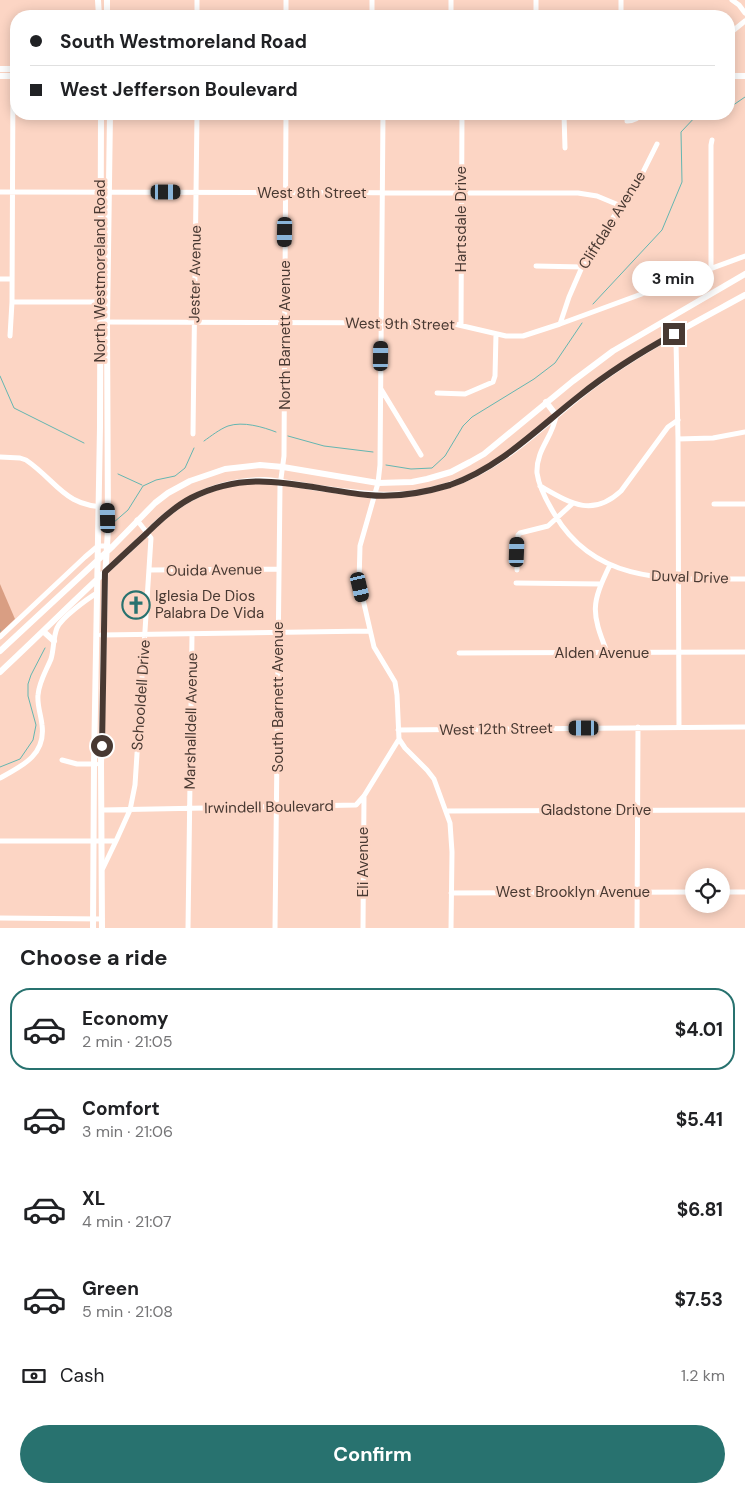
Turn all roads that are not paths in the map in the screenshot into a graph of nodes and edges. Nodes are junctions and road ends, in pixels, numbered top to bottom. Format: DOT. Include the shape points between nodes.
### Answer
graph roads {
  1 [pos="732,0"];
  2 [pos="745,13"];
  3 [pos="745,21"];
  4 [pos="735,29"];
  5 [pos="13,120"];
  6 [pos="100,120"];
  7 [pos="110,120"];
  8 [pos="196,120"];
  9 [pos="286,120"];
  10 [pos="383,120"];
  11 [pos="462,120"];
  12 [pos="564,120"];
  13 [pos="635,120"];
  14 [pos="627,121"];
  15 [pos="712,140"];
  16 [pos="657,144"];
  17 [pos="565,148"];
  18 [pos="0,192"];
  19 [pos="12,192"];
  20 [pos="196,192"];
  21 [pos="286,192"];
  22 [pos="101,193"];
  23 [pos="110,193"];
  24 [pos="382,193"];
  25 [pos="461,193"];
  26 [pos="621,206"];
  27 [pos="745,256"];
  28 [pos="536,266"];
  29 [pos="582,267"];
  30 [pos="711,268"];
  31 [pos="745,274"];
  32 [pos="0,279"];
  33 [pos="11,279"];
  34 [pos="745,295"];
  35 [pos="12,302"];
  36 [pos="100,302"];
  37 [pos="108,302"];
  38 [pos="100,322"];
  39 [pos="108,322"];
  40 [pos="194,323"];
  41 [pos="284,323"];
  42 [pos="381,323"];
  43 [pos="560,324"];
  44 [pos="461,325"];
  45 [pos="496,334"];
  46 [pos="674,334"];
  47 [pos="10,336"];
  48 [pos="380,388"];
  49 [pos="437,394"];
  50 [pos="546,402"];
  51 [pos="556,415"];
  52 [pos="678,420"];
  53 [pos="104,427"];
  54 [pos="745,432"];
  55 [pos="194,434"];
  56 [pos="678,439"];
  57 [pos="421,455"];
  58 [pos="0,457"];
  59 [pos="284,467"];
  60 [pos="281,482"];
  61 [pos="378,482"];
  62 [pos="540,486"];
  63 [pos="374,496"];
  64 [pos="572,504"];
  65 [pos="714,504"];
  66 [pos="745,504"];
  67 [pos="98,507"];
  68 [pos="108,507"];
  69 [pos="557,518"];
  70 [pos="137,520"];
  71 [pos="108,529"];
  72 [pos="125,533"];
  73 [pos="147,533"];
  74 [pos="98,546"];
  75 [pos="106,549"];
  76 [pos="98,558"];
  77 [pos="610,565"];
  78 [pos="279,569"];
  79 [pos="149,570"];
  80 [pos="517,570"];
  81 [pos="105,572"];
  82 [pos="97,578"];
  83 [pos="678,579"];
  84 [pos="745,579"];
  85 [pos="516,583"];
  86 [pos="601,584"];
  87 [pos="97,594"];
  88 [pos="83,604"];
  89 [pos="96,604"];
  90 [pos="43,631"];
  91 [pos="370,631"];
  92 [pos="279,633"];
  93 [pos="96,635"];
  94 [pos="104,635"];
  95 [pos="146,635"];
  96 [pos="192,635"];
  97 [pos="0,637"];
  98 [pos="54,641"];
  99 [pos="0,651"];
  100 [pos="607,652"];
  101 [pos="745,652"];
  102 [pos="458,653"];
  103 [pos="679,653"];
  104 [pos="0,672"];
  105 [pos="638,727"];
  106 [pos="679,727"];
  107 [pos="745,727"];
  108 [pos="398,730"];
  109 [pos="400,739"];
  110 [pos="62,760"];
  111 [pos="94,764"];
  112 [pos="102,764"];
  113 [pos="0,778"];
  114 [pos="364,796"];
  115 [pos="277,806"];
  116 [pos="190,808"];
  117 [pos="102,810"];
  118 [pos="130,810"];
  119 [pos="638,810"];
  120 [pos="745,810"];
  121 [pos="447,811"];
  122 [pos="0,841"];
  123 [pos="93,841"];
  124 [pos="103,841"];
  125 [pos="116,841"];
  126 [pos="103,868"];
  127 [pos="636,892"];
  128 [pos="685,892"];
  129 [pos="730,892"];
  130 [pos="745,892"];
  131 [pos="452,893"];
  132 [pos="0,918"];
  133 [pos="93,919"];
  134 [pos="102,919"];
  135 [pos="93,928"];
  136 [pos="102,928"];
  137 [pos="188,928"];
  138 [pos="275,928"];
  139 [pos="363,928"];
  140 [pos="451,928"];
  141 [pos="636,928"];
  1 -- 2 [label="street"];
  3 -- 4 [label="street"];
  5 -- 19 [label="street"];
  6 -- 22 [label="main road, North Westmoreland Road"];
  7 -- 23 [label="main road, North Westmoreland Road"];
  8 -- 20 [label="street, Jester Avenue"];
  9 -- 21 [label="street, North Barnett Avenue"];
  10 -- 24 [label="street"];
  11 -- 25 [label="street, Hartsdale Drive"];
  12 -- 17 [label="street"];
  13 -- 14 [label="street"];
  15 -- 30 [label="street"];
  16 -- 26 [label="street, Cliffdale Avenue" via="639,180"];
  18 -- 19 [label="street, West 8th Street"];
  19 -- 22 [label="street, West 8th Street"];
  19 -- 33 [label="street"];
  20 -- 21 [label="street, West 8th Street"];
  20 -- 23 [label="street, West 8th Street"];
  20 -- 40 [label="street, Jester Avenue"];
  21 -- 24 [label="street, West 8th Street"];
  21 -- 41 [label="street, North Barnett Avenue"];
  22 -- 23 [label="street, West 8th Street"];
  22 -- 36 [label="main road, North Westmoreland Road"];
  23 -- 37 [label="main road, North Westmoreland Road"];
  24 -- 25 [label="street, West 8th Street"];
  24 -- 42 [label="street"];
  25 -- 26 [label="street, West 8th Street" via="587,194"];
  25 -- 44 [label="street, Hartsdale Drive"];
  26 -- 29 [label="street, Cliffdale Avenue"];
  27 -- 30 [label="street, West 9th Street"];
  28 -- 29 [label="street"];
  29 -- 43 [label="street, Cliffdale Avenue"];
  30 -- 43 [label="street, West 9th Street"];
  31 -- 50 [label="main road" via="634,337"];
  32 -- 33 [label="street"];
  33 -- 35 [label="street"];
  34 -- 46 [label="main road"];
  35 -- 36 [label="street"];
  35 -- 47 [label="street"];
  36 -- 37 [label="street"];
  36 -- 38 [label="main road, North Westmoreland Road"];
  37 -- 39 [label="main road, North Westmoreland Road"];
  38 -- 39 [label="street, West 9th Street"];
  38 -- 53 [label="main road, North Westmoreland Road"];
  39 -- 40 [label="street, West 9th Street"];
  39 -- 53 [label="main road, North Westmoreland Road"];
  40 -- 41 [label="street, West 9th Street"];
  40 -- 55 [label="street, Jester Avenue"];
  41 -- 42 [label="street, West 9th Street"];
  41 -- 59 [label="street, North Barnett Avenue"];
  42 -- 44 [label="street, West 9th Street"];
  42 -- 48 [label="street"];
  43 -- 45 [label="street, West 9th Street" via="523,336"];
  44 -- 45 [label="street, West 9th Street"];
  45 -- 49 [label="street" via="493,382 465,394"];
  46 -- 51 [label="main road" via="626,362"];
  46 -- 52 [label="street"];
  48 -- 57 [label="street"];
  48 -- 61 [label="street"];
  50 -- 51 [label="main road"];
  50 -- 61 [label="main road" via="484,454 460,468 412,482"];
  51 -- 62 [label="street, Duval Drive" via="538,462"];
  51 -- 63 [label="main road" via="490,466 464,479 413,494"];
  52 -- 56 [label="street"];
  52 -- 64 [label="street" via="668,427 614,498 602,504"];
  53 -- 67 [label="main road"];
  53 -- 68 [label="main road"];
  54 -- 56 [label="street" via="712,438"];
  56 -- 83 [label="street"];
  58 -- 67 [label="street" via="26,460 74,500"];
  59 -- 60 [label="street, South Barnett Avenue"];
  59 -- 61 [label="main road"];
  59 -- 70 [label="main road" via="242,466 200,476 168,493"];
  60 -- 63 [label="main road"];
  60 -- 73 [label="main road" via="247,481 205,491 182,503"];
  60 -- 78 [label="street, South Barnett Avenue"];
  61 -- 63 [label="street"];
  62 -- 64 [label="street"];
  62 -- 69 [label="street, Duval Drive"];
  63 -- 91 [label="street" via="360,552 360,582"];
  64 -- 69 [label="street"];
  65 -- 66 [label="street"];
  67 -- 68 [label="street"];
  67 -- 74 [label="main road"];
  68 -- 71 [label="main road"];
  69 -- 77 [label="street, Duval Drive" via="577,543"];
  69 -- 80 [label="street" via="548,526 518,535"];
  70 -- 72 [label="main road"];
  70 -- 73 [label="street"];
  71 -- 72 [label="main road" via="116,535"];
  71 -- 75 [label="main road"];
  72 -- 75 [label="main road"];
  73 -- 79 [label="street, Schooldell Drive" via="150,538"];
  73 -- 81 [label="main road"];
  74 -- 75 [label="street"];
  74 -- 76 [label="main road"];
  74 -- 97 [label="street"];
  75 -- 76 [label="main road"];
  75 -- 81 [label="main road"];
  76 -- 82 [label="main road"];
  76 -- 99 [label="main road"];
  77 -- 83 [label="street, Duval Drive" via="641,575"];
  77 -- 86 [label="street"];
  78 -- 79 [label="street, Ouida Avenue"];
  78 -- 92 [label="street, South Barnett Avenue"];
  79 -- 95 [label="street, Schooldell Drive"];
  81 -- 82 [label="main road"];
  81 -- 94 [label="main road"];
  82 -- 87 [label="main road"];
  82 -- 90 [label="main road"];
  83 -- 84 [label="street, Duval Drive"];
  83 -- 103 [label="street"];
  85 -- 86 [label="street"];
  86 -- 100 [label="street" via="594,614"];
  87 -- 88 [label="street"];
  87 -- 89 [label="main road"];
  88 -- 89 [label="street"];
  88 -- 98 [label="street" via="61,621"];
  89 -- 93 [label="main road"];
  90 -- 98 [label="main road"];
  90 -- 104 [label="main road"];
  91 -- 92 [label="street"];
  91 -- 108 [label="street" via="377,654 395,682"];
  92 -- 96 [label="street"];
  92 -- 115 [label="street, South Barnett Avenue"];
  93 -- 94 [label="street"];
  93 -- 111 [label="main road"];
  94 -- 95 [label="street"];
  94 -- 112 [label="main road"];
  95 -- 96 [label="street"];
  95 -- 118 [label="street, Schooldell Drive" via="135,785"];
  96 -- 116 [label="street, Marshalldell Avenue"];
  98 -- 113 [label="street" via="38,696 42,740 30,761"];
  100 -- 102 [label="street, Alden Avenue"];
  100 -- 103 [label="street, Alden Avenue"];
  101 -- 103 [label="street, Alden Avenue"];
  103 -- 106 [label="street"];
  105 -- 106 [label="street, West 12th Street"];
  105 -- 108 [label="street, West 12th Street"];
  105 -- 119 [label="street"];
  106 -- 107 [label="street, West 12th Street"];
  108 -- 109 [label="street"];
  109 -- 114 [label="street"];
  109 -- 121 [label="street" via="434,779"];
  110 -- 111 [label="street"];
  111 -- 112 [label="street"];
  111 -- 123 [label="main road"];
  112 -- 117 [label="main road"];
  114 -- 115 [label="street, Irwindell Boulevard" via="352,805"];
  114 -- 139 [label="street, Eli Avenue"];
  115 -- 116 [label="street, Irwindell Boulevard"];
  115 -- 138 [label="street, South Barnett Avenue"];
  116 -- 118 [label="street, Irwindell Boulevard"];
  116 -- 137 [label="street, Marshalldell Avenue"];
  117 -- 118 [label="street, Irwindell Boulevard"];
  117 -- 124 [label="main road"];
  118 -- 125 [label="street, Schooldell Drive"];
  119 -- 120 [label="street, Gladstone Drive"];
  119 -- 121 [label="street, Gladstone Drive"];
  119 -- 127 [label="street"];
  121 -- 131 [label="street" via="452,830"];
  122 -- 123 [label="street"];
  123 -- 124 [label="street"];
  123 -- 133 [label="main road"];
  124 -- 125 [label="street"];
  124 -- 126 [label="main road"];
  125 -- 126 [label="street, Schooldell Drive"];
  126 -- 134 [label="main road"];
  127 -- 128 [label="street, West Brooklyn Avenue"];
  127 -- 131 [label="street, West Brooklyn Avenue"];
  127 -- 141 [label="street"];
  129 -- 130 [label="street"];
  131 -- 140 [label="street"];
  132 -- 133 [label="street"];
  133 -- 134 [label="street"];
  133 -- 135 [label="main road"];
  134 -- 136 [label="main road"];
}
